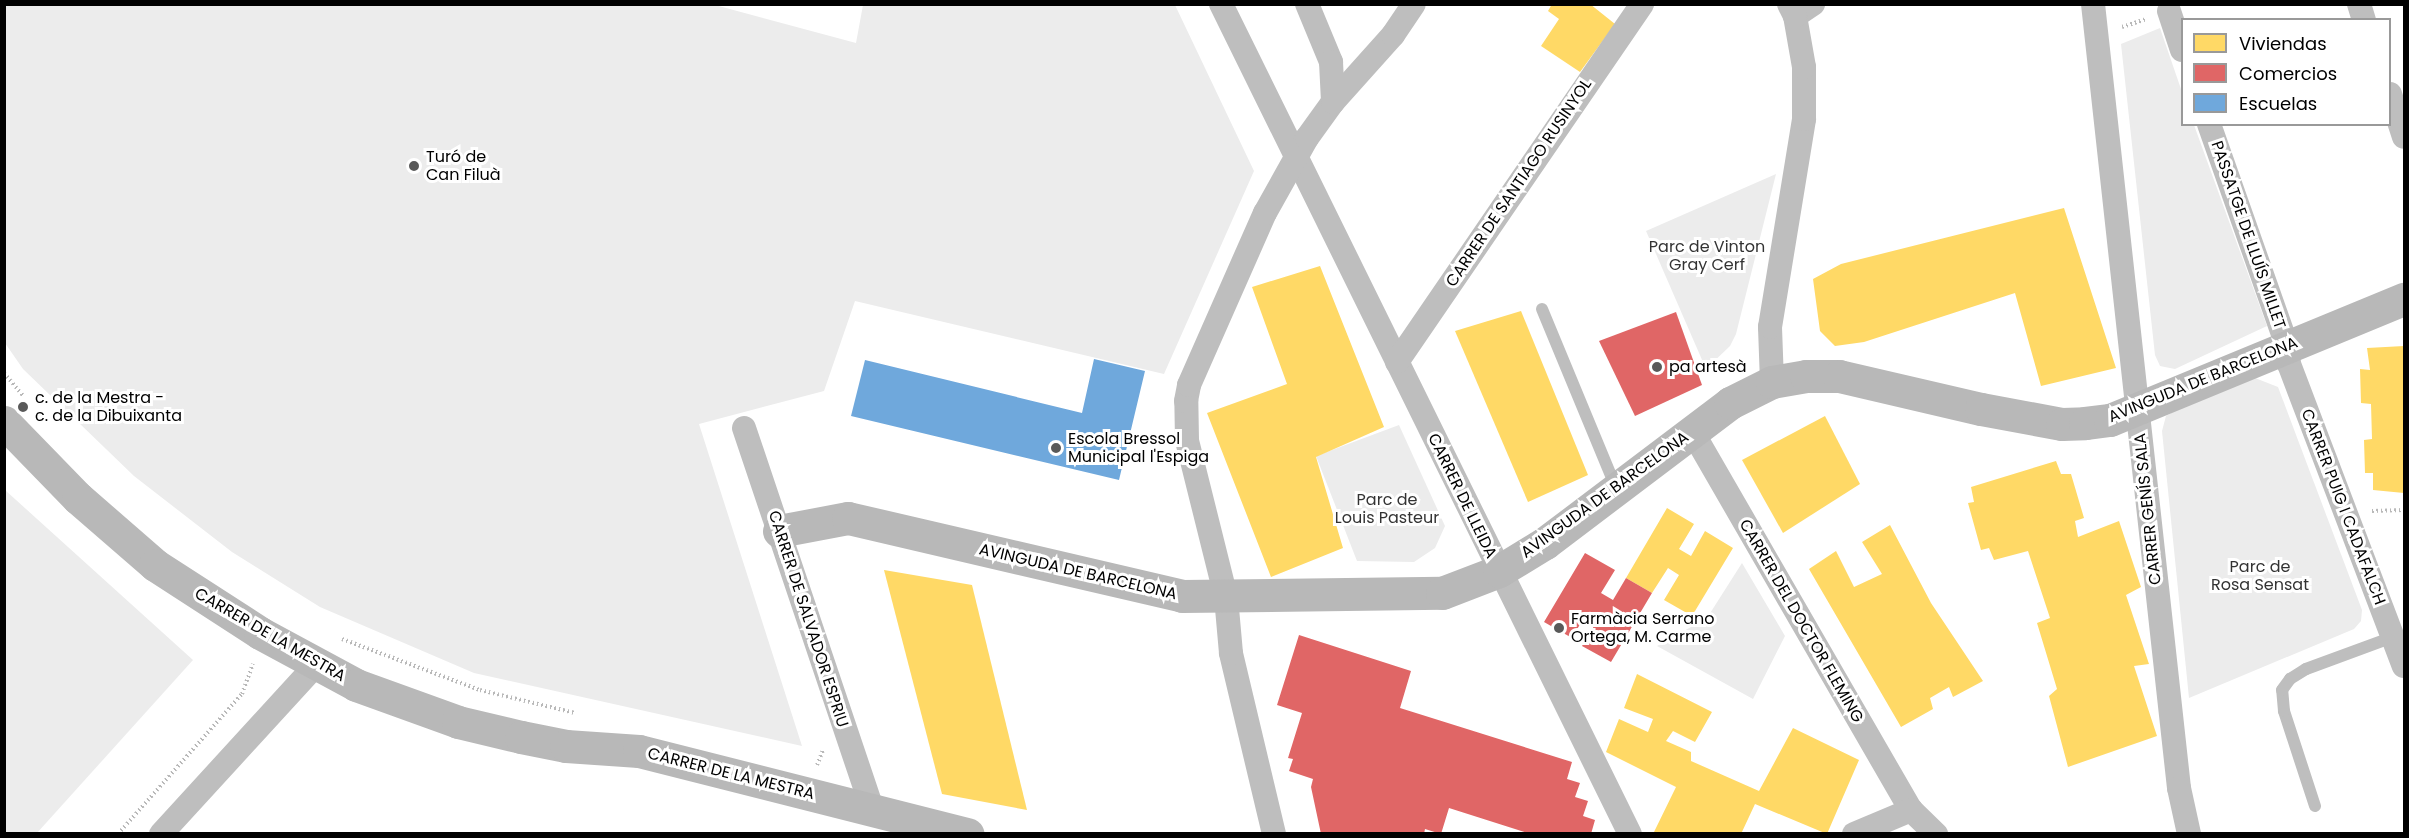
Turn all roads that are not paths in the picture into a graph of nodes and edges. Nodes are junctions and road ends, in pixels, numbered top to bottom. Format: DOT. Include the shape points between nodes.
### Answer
graph roads {
  1 [pos="1221,4"];
  2 [pos="1307,4"];
  3 [pos="1414,4"];
  4 [pos="1642,4"];
  5 [pos="2093,4"];
  6 [pos="1799,8"];
  7 [pos="2173,10"];
  8 [pos="2181,46"];
  9 [pos="2391,97"];
  10 [pos="1333,102"];
  11 [pos="2210,126"];
  12 [pos="2404,137"];
  13 [pos="1297,157"];
  14 [pos="2404,299"];
  15 [pos="1542,309"];
  16 [pos="2287,346"];
  17 [pos="1397,362"];
  18 [pos="1772,382"];
  19 [pos="2137,408"];
  20 [pos="15,410"];
  21 [pos="744,428"];
  22 [pos="1692,431"];
  23 [pos="1616,489"];
  24 [pos="779,531"];
  25 [pos="1499,571"];
  26 [pos="1226,597"];
  27 [pos="2393,637"];
  28 [pos="316,665"];
  29 [pos="2404,666"];
  30 [pos="2315,806"];
  31 [pos="872,809"];
  32 [pos="1913,822"];
  33 [pos="901,826"];
  34 [pos="161,834"];
  35 [pos="968,834"];
  36 [pos="1274,834"];
  37 [pos="1630,834"];
  38 [pos="1854,834"];
  39 [pos="1936,834"];
  40 [pos="2189,834"];
  1 -- 13 [label="street, CARRER DE LLEIDA"];
  2 -- 10 [label="street" via="1331,62"];
  3 -- 10 [label="street" via="1394,35"];
  4 -- 17 [label="street, CARRER DE SANTIAGO RUSINYOL"];
  5 -- 19 [label="street, CARRER GENÍS SALA"];
  6 -- 18 [label="street" via="1804,119 1770,327"];
  7 -- 8 [label="street"];
  9 -- 12 [label="street"];
  10 -- 13 [label="street"];
  11 -- 16 [label="street, PASSATGE DE LLUÍS MILLET"];
  13 -- 17 [label="street, CARRER DE LLEIDA"];
  13 -- 26 [label="street" via="1260,223 1189,385 1186,401 1187,440"];
  14 -- 16 [label="street, AVINGUDA DE BARCELONA"];
  15 -- 23 [label="lane"];
  16 -- 19 [label="street, AVINGUDA DE BARCELONA"];
  16 -- 27 [label="street, CARRER PUIG I CADAFALCH" via="2289,364"];
  17 -- 25 [label="street, CARRER DE LLEIDA"];
  18 -- 19 [label="street, AVINGUDA DE BARCELONA" via="1839,376 2062,424 2110,420"];
  18 -- 22 [label="street, AVINGUDA DE BARCELONA" via="1730,403"];
  19 -- 40 [label="street, CARRER GENÍS SALA" via="2179,788"];
  20 -- 28 [label="street, CARRER DE LA MESTRA" via="78,498 147,558"];
  21 -- 24 [label="street, CARRER DE SALVADOR ESPRIU"];
  22 -- 23 [label="street, AVINGUDA DE BARCELONA"];
  22 -- 32 [label="street, CARRER DEL DOCTOR FLEMING"];
  23 -- 25 [label="street, AVINGUDA DE BARCELONA" via="1545,543"];
  24 -- 26 [label="street, AVINGUDA DE BARCELONA" via="848,518 1124,585 1182,596"];
  24 -- 31 [label="street, CARRER DE SALVADOR ESPRIU"];
  25 -- 26 [label="street, AVINGUDA DE BARCELONA" via="1442,592"];
  25 -- 37 [label="street, CARRER DE LLEIDA"];
  26 -- 36 [label="street" via="1231,653"];
  27 -- 29 [label="street, CARRER PUIG I CADAFALCH"];
  27 -- 30 [label="lane" via="2306,669 2290,679 2282,690 2284,711"];
  28 -- 31 [label="street, CARRER DE LA MESTRA" via="383,696 458,722 566,746 639,751"];
  28 -- 34 [label="street"];
  31 -- 33 [label="street, CARRER DE LA MESTRA"];
  32 -- 38 [label="street"];
  32 -- 39 [label="street, CARRER DEL DOCTOR FLEMING"];
  33 -- 35 [label="street, CARRER DE LA MESTRA"];
}
